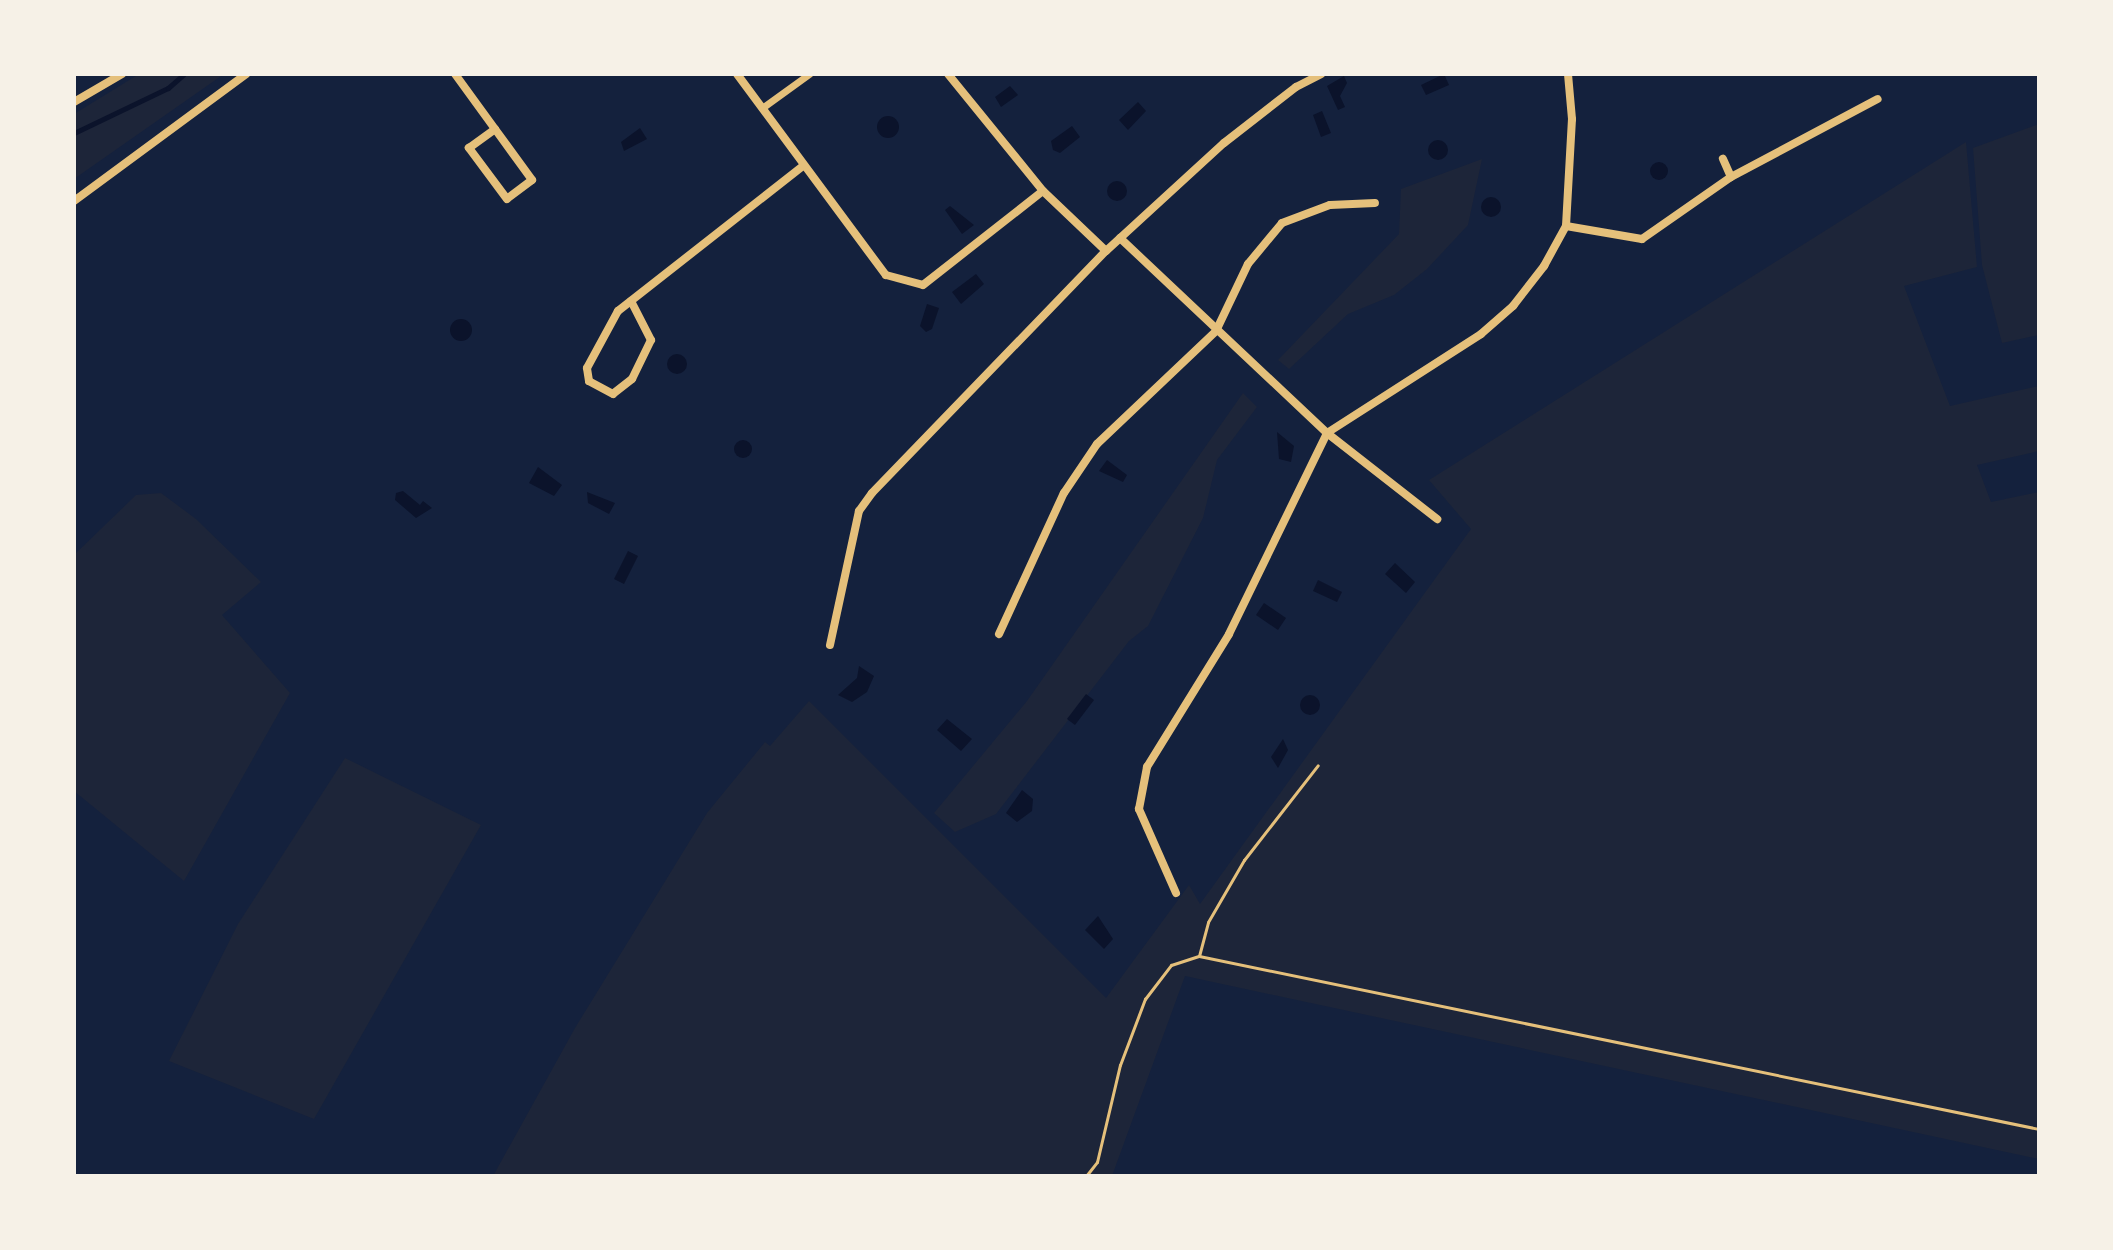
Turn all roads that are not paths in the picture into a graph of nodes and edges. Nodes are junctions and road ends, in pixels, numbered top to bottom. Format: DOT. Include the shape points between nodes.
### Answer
graph roads {
  1 [pos="122,74"];
  2 [pos="246,74"];
  3 [pos="455,74"];
  4 [pos="737,74"];
  5 [pos="809,74"];
  6 [pos="948,74"];
  7 [pos="1321,74"];
  8 [pos="1568,74"];
  9 [pos="1878,99"];
  10 [pos="74,102"];
  11 [pos="762,108"];
  12 [pos="495,129"];
  13 [pos="1723,159"];
  14 [pos="804,165"];
  15 [pos="1731,177"];
  16 [pos="1043,191"];
  17 [pos="74,201"];
  18 [pos="1375,203"];
  19 [pos="1566,226"];
  20 [pos="1120,238"];
  21 [pos="1106,251"];
  22 [pos="631,301"];
  23 [pos="1216,331"];
  24 [pos="1327,433"];
  25 [pos="1437,519"];
  26 [pos="999,634"];
  27 [pos="830,645"];
  28 [pos="1176,893"];
  1 -- 10 [label="street"];
  2 -- 17 [label="street"];
  3 -- 12 [label="street"];
  4 -- 11 [label="street"];
  5 -- 11 [label="street"];
  6 -- 16 [label="street"];
  7 -- 20 [label="street" via="1224,143"];
  8 -- 19 [label="street" via="1572,119"];
  9 -- 15 [label="street"];
  11 -- 14 [label="street"];
  12 -- 12 [label="street" via="532,180 507,199 469,148"];
  13 -- 15 [label="street"];
  14 -- 16 [label="street" via="886,275 923,285"];
  14 -- 22 [label="street"];
  15 -- 19 [label="street" via="1642,239"];
  16 -- 21 [label="street"];
  18 -- 23 [label="street" via="1330,205 1282,223 1248,264"];
  19 -- 24 [label="street" via="1536,276 1481,334"];
  20 -- 21 [label="street"];
  20 -- 23 [label="street"];
  21 -- 27 [label="street" via="971,386 859,511"];
  22 -- 22 [label="street" via="601,336 587,368 589,381 613,394 632,379 651,340"];
  23 -- 24 [label="street"];
  23 -- 26 [label="street" via="1097,444 1064,493"];
  24 -- 25 [label="street"];
  24 -- 28 [label="street" via="1229,634 1147,767 1139,809"];
}
